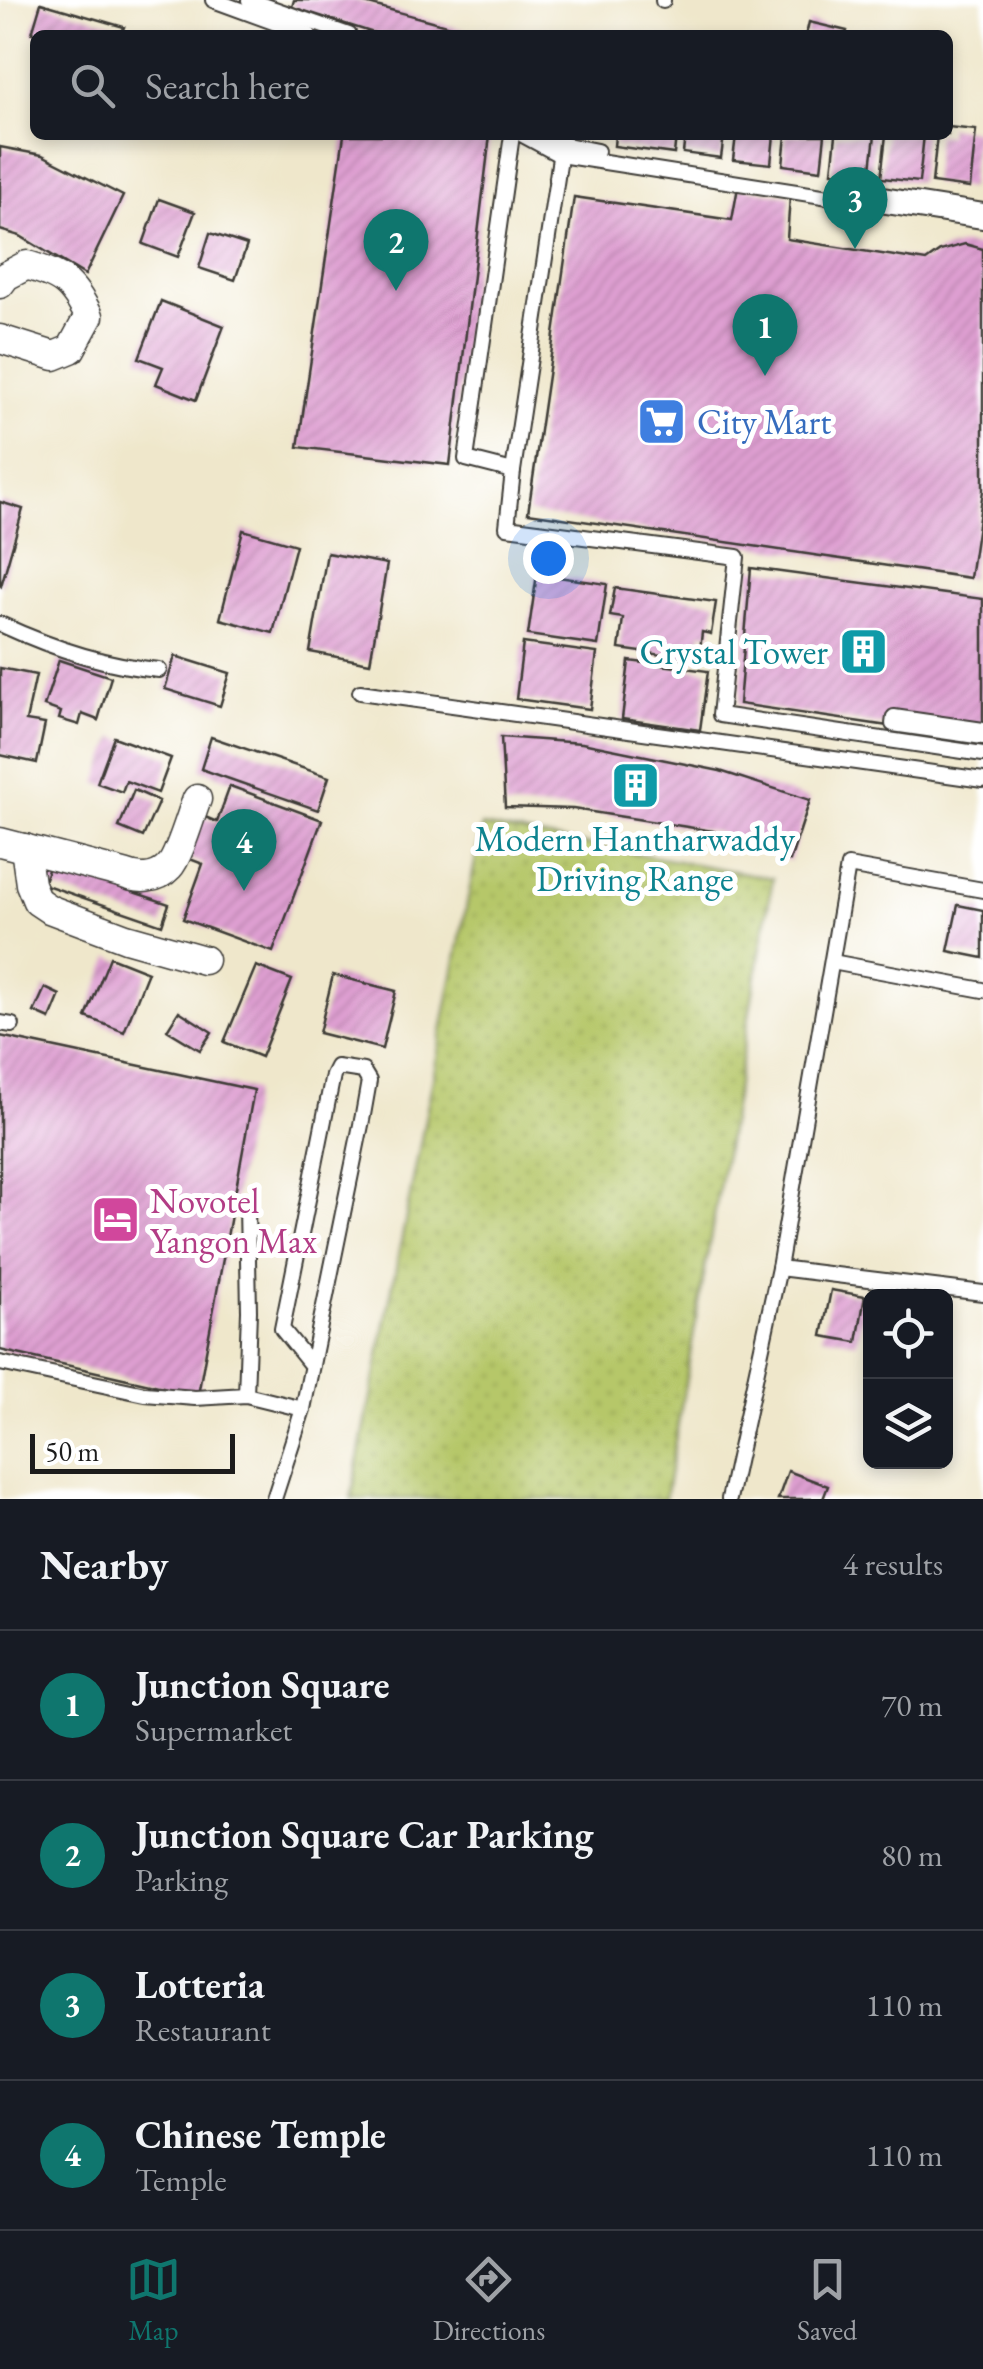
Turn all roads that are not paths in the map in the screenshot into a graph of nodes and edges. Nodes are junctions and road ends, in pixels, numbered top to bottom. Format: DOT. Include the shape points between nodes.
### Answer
graph roads {
  1 [pos="213,0"];
  2 [pos="249,0"];
  3 [pos="295,30"];
  4 [pos="336,30"];
  5 [pos="511,140"];
  6 [pos="536,140"];
  7 [pos="550,140"];
  8 [pos="560,149"];
  9 [pos="983,211"];
  10 [pos="983,220"];
  11 [pos="0,284"];
  12 [pos="0,339"];
  13 [pos="513,471"];
  14 [pos="0,624"];
  15 [pos="159,670"];
  16 [pos="360,692"];
  17 [pos="983,734"];
  18 [pos="983,754"];
  19 [pos="983,780"];
  20 [pos="197,799"];
  21 [pos="13,845"];
  22 [pos="983,890"];
  23 [pos="204,960"];
  24 [pos="832,962"];
  25 [pos="983,990"];
  26 [pos="248,1206"];
  27 [pos="779,1268"];
  28 [pos="983,1294"];
  29 [pos="0,1363"];
  30 [pos="312,1366"];
  31 [pos="246,1395"];
  32 [pos="303,1408"];
  33 [pos="274,1499"];
  34 [pos="729,1499"];
  1 -- 3 [label="lane"];
  2 -- 4 [label="lane"];
  5 -- 13 [label="lane" via="466,459"];
  6 -- 8 [label="lane"];
  7 -- 8 [label="lane"];
  8 -- 9 [label="lane"];
  8 -- 10 [label="lane"];
  8 -- 13 [label="lane"];
  11 -- 12 [label="street" via="27,265 55,274 77,292 88,316 71,350 54,356"];
  13 -- 18 [label="lane" via="508,527 737,557 720,715"];
  14 -- 15 [label="lane" via="128,668"];
  16 -- 19 [label="lane"];
  17 -- 17 [label="lane" via="894,717 894,724"];
  20 -- 21 [label="street" via="169,867 154,876 137,879"];
  21 -- 23 [label="street" via="37,901 49,909"];
  22 -- 24 [label="lane" via="848,866"];
  24 -- 25 [label="lane"];
  24 -- 27 [label="lane"];
  26 -- 31 [label="lane"];
  27 -- 28 [label="lane"];
  27 -- 34 [label="lane"];
  29 -- 31 [label="lane" via="145,1394"];
  30 -- 30 [label="lane" via="282,1329 333,1075 342,1066 363,1071 370,1081"];
  30 -- 32 [label="lane"];
  31 -- 32 [label="lane"];
  32 -- 33 [label="lane"];
}
